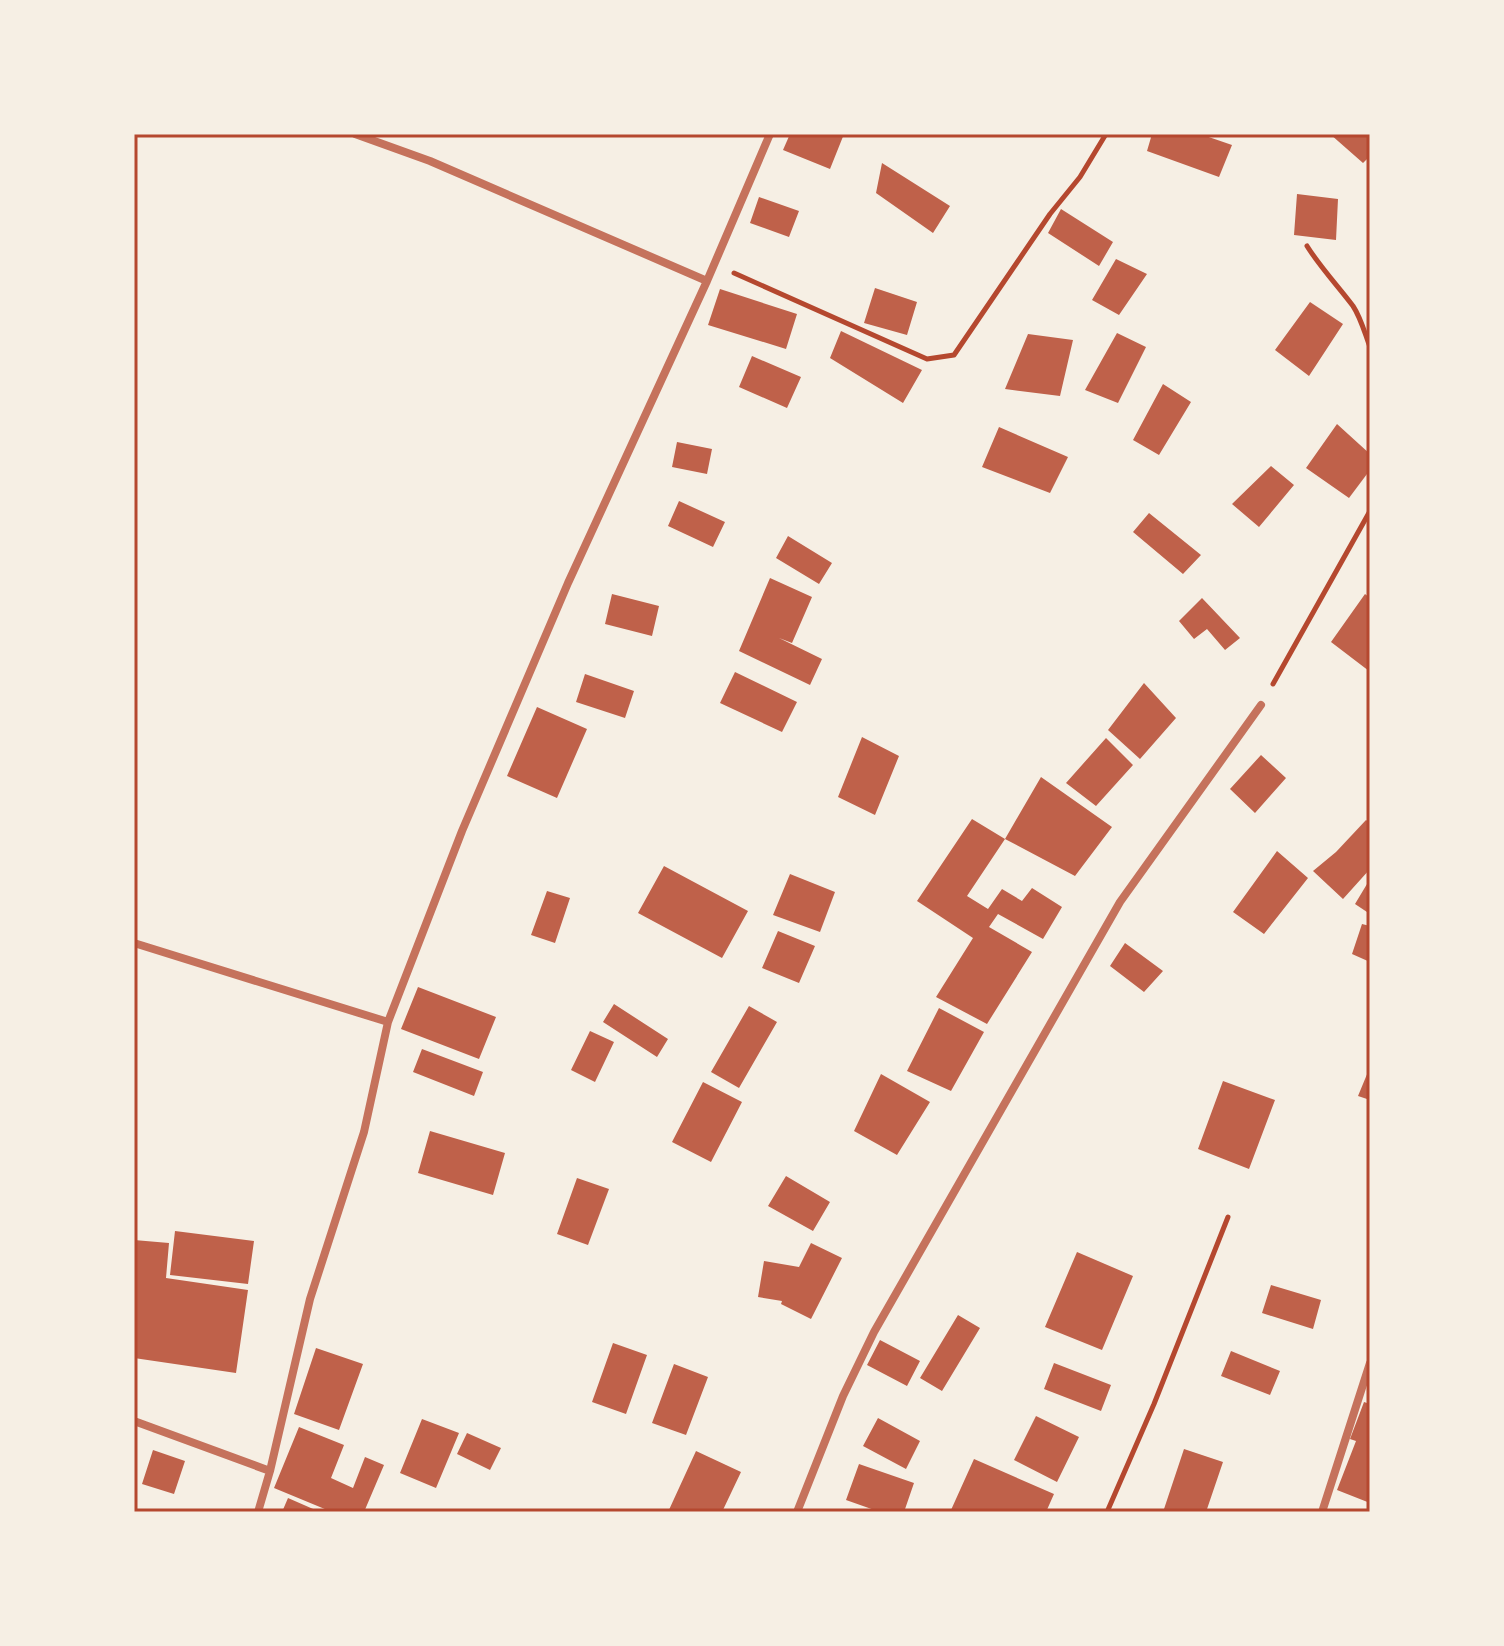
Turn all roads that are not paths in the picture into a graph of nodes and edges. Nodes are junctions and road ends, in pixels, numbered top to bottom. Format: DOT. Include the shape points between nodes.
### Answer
graph roads {
  1 [pos="355,134"];
  2 [pos="770,134"];
  3 [pos="707,281"];
  4 [pos="1261,705"];
  5 [pos="134,943"];
  6 [pos="388,1022"];
  7 [pos="1370,1363"];
  8 [pos="134,1421"];
  9 [pos="270,1471"];
  10 [pos="258,1512"];
  11 [pos="797,1512"];
  12 [pos="1322,1512"];
  1 -- 3 [label="street"];
  2 -- 3 [label="street"];
  3 -- 6 [label="street" via="562,598 462,831"];
  4 -- 11 [label="street" via="1120,902 874,1332"];
  5 -- 6 [label="street"];
  6 -- 9 [label="street" via="364,1132 310,1299"];
  7 -- 12 [label="street"];
  8 -- 9 [label="street"];
  9 -- 10 [label="street"];
}
